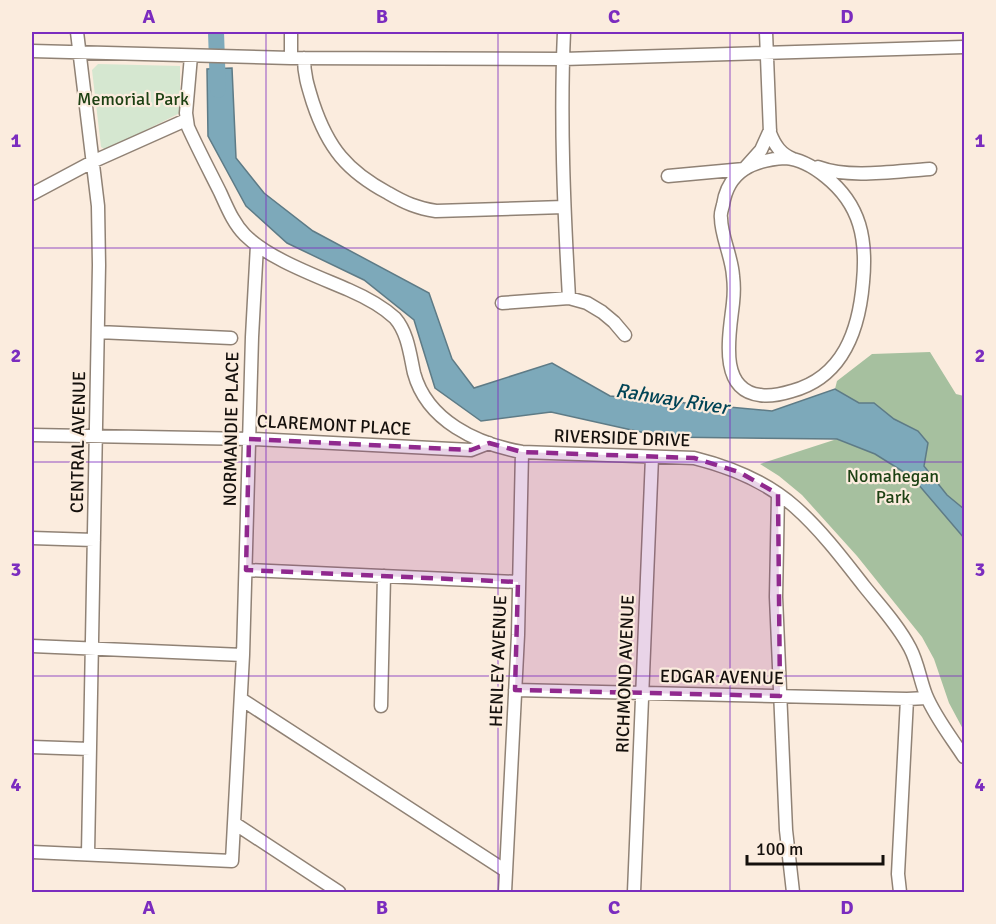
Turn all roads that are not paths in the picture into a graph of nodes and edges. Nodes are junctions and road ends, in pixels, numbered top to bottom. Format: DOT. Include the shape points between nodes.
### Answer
graph roads {
  1 [pos="77,32"];
  2 [pos="291,32"];
  3 [pos="564,32"];
  4 [pos="766,32"];
  5 [pos="964,48"];
  6 [pos="32,51"];
  7 [pos="80,52"];
  8 [pos="767,52"];
  9 [pos="191,56"];
  10 [pos="298,58"];
  11 [pos="563,59"];
  12 [pos="186,120"];
  13 [pos="770,129"];
  14 [pos="794,159"];
  15 [pos="92,162"];
  16 [pos="744,169"];
  17 [pos="930,169"];
  18 [pos="668,176"];
  19 [pos="32,194"];
  20 [pos="564,207"];
  21 [pos="257,245"];
  22 [pos="568,298"];
  23 [pos="502,303"];
  24 [pos="98,332"];
  25 [pos="625,335"];
  26 [pos="231,338"];
  27 [pos="32,435"];
  28 [pos="96,436"];
  29 [pos="249,439"];
  30 [pos="489,443"];
  31 [pos="522,452"];
  32 [pos="652,457"];
  33 [pos="778,494"];
  34 [pos="32,538"];
  35 [pos="94,540"];
  36 [pos="246,570"];
  37 [pos="384,576"];
  38 [pos="518,582"];
  39 [pos="32,646"];
  40 [pos="92,648"];
  41 [pos="243,655"];
  42 [pos="515,690"];
  43 [pos="642,693"];
  44 [pos="780,696"];
  45 [pos="927,698"];
  46 [pos="241,699"];
  47 [pos="907,699"];
  48 [pos="381,706"];
  49 [pos="32,747"];
  50 [pos="90,749"];
  51 [pos="964,757"];
  52 [pos="234,823"];
  53 [pos="32,852"];
  54 [pos="88,854"];
  55 [pos="506,871"];
  56 [pos="899,889"];
  57 [pos="339,892"];
  58 [pos="505,892"];
  59 [pos="634,892"];
  60 [pos="793,892"];
  1 -- 7 [label="street, CENTRAL AVENUE"];
  2 -- 10 [label="street"];
  3 -- 11 [label="street"];
  4 -- 8 [label="street"];
  5 -- 8 [label="street"];
  6 -- 7 [label="street"];
  7 -- 9 [label="street"];
  7 -- 15 [label="street, CENTRAL AVENUE"];
  8 -- 11 [label="street"];
  8 -- 13 [label="street"];
  9 -- 10 [label="street"];
  9 -- 12 [label="street"];
  10 -- 11 [label="street"];
  10 -- 20 [label="street" via="330,141 356,173 370,183 408,204 436,211"];
  11 -- 20 [label="street"];
  12 -- 15 [label="street"];
  12 -- 21 [label="street" via="233,219"];
  13 -- 14 [label="street" via="777,147"];
  13 -- 16 [label="street" via="761,150"];
  14 -- 16 [label="street" via="768,160"];
  14 -- 16 [label="street" via="831,181 856,216 865,248 862,298 851,338 833,368 798,389 768,396 745,390 729,363 733,273 721,218 730,181"];
  14 -- 17 [label="street" via="848,174"];
  15 -- 19 [label="street"];
  15 -- 24 [label="street, CENTRAL AVENUE" via="98,206"];
  16 -- 18 [label="street"];
  20 -- 22 [label="street"];
  21 -- 29 [label="street, NORMANDIE PLACE"];
  21 -- 30 [label="street, RIVERSIDE DRIVE" via="362,296 396,319 420,392 431,407 442,418"];
  22 -- 23 [label="street"];
  22 -- 25 [label="street" via="602,312"];
  24 -- 26 [label="street"];
  24 -- 28 [label="street, CENTRAL AVENUE"];
  27 -- 28 [label="street, CLAREMONT PLACE"];
  28 -- 29 [label="street, CLAREMONT PLACE"];
  28 -- 35 [label="street, CENTRAL AVENUE"];
  29 -- 30 [label="street, CLAREMONT PLACE" via="471,450"];
  29 -- 36 [label="street, NORMANDIE PLACE"];
  30 -- 31 [label="street, RIVERSIDE DRIVE"];
  31 -- 32 [label="street, RIVERSIDE DRIVE"];
  31 -- 38 [label="street, HENLEY AVENUE"];
  32 -- 33 [label="street, RIVERSIDE DRIVE" via="694,458 718,464"];
  32 -- 43 [label="street, RICHMOND AVENUE"];
  33 -- 44 [label="street" via="776,597"];
  33 -- 45 [label="street, RIVERSIDE DRIVE" via="821,534 900,632 915,658"];
  34 -- 35 [label="street"];
  35 -- 40 [label="street, CENTRAL AVENUE"];
  36 -- 37 [label="street"];
  36 -- 41 [label="street, NORMANDIE PLACE"];
  37 -- 38 [label="street"];
  37 -- 48 [label="street"];
  38 -- 42 [label="street, HENLEY AVENUE"];
  39 -- 40 [label="street"];
  40 -- 41 [label="street"];
  40 -- 50 [label="street, CENTRAL AVENUE"];
  41 -- 46 [label="street, NORMANDIE PLACE"];
  42 -- 43 [label="street, EDGAR AVENUE"];
  42 -- 55 [label="street, HENLEY AVENUE"];
  43 -- 44 [label="street, EDGAR AVENUE"];
  43 -- 59 [label="street, RICHMOND AVENUE"];
  44 -- 47 [label="street, EDGAR AVENUE"];
  44 -- 60 [label="street"];
  45 -- 47 [label="street, EDGAR AVENUE"];
  45 -- 51 [label="street, RIVERSIDE DRIVE"];
  46 -- 52 [label="street, NORMANDIE PLACE"];
  46 -- 55 [label="street"];
  47 -- 56 [label="street"];
  49 -- 50 [label="street"];
  50 -- 54 [label="street, CENTRAL AVENUE"];
  52 -- 54 [label="street, NORMANDIE PLACE" via="232,861"];
  52 -- 57 [label="street"];
  53 -- 54 [label="street"];
  55 -- 58 [label="street, HENLEY AVENUE"];
}
